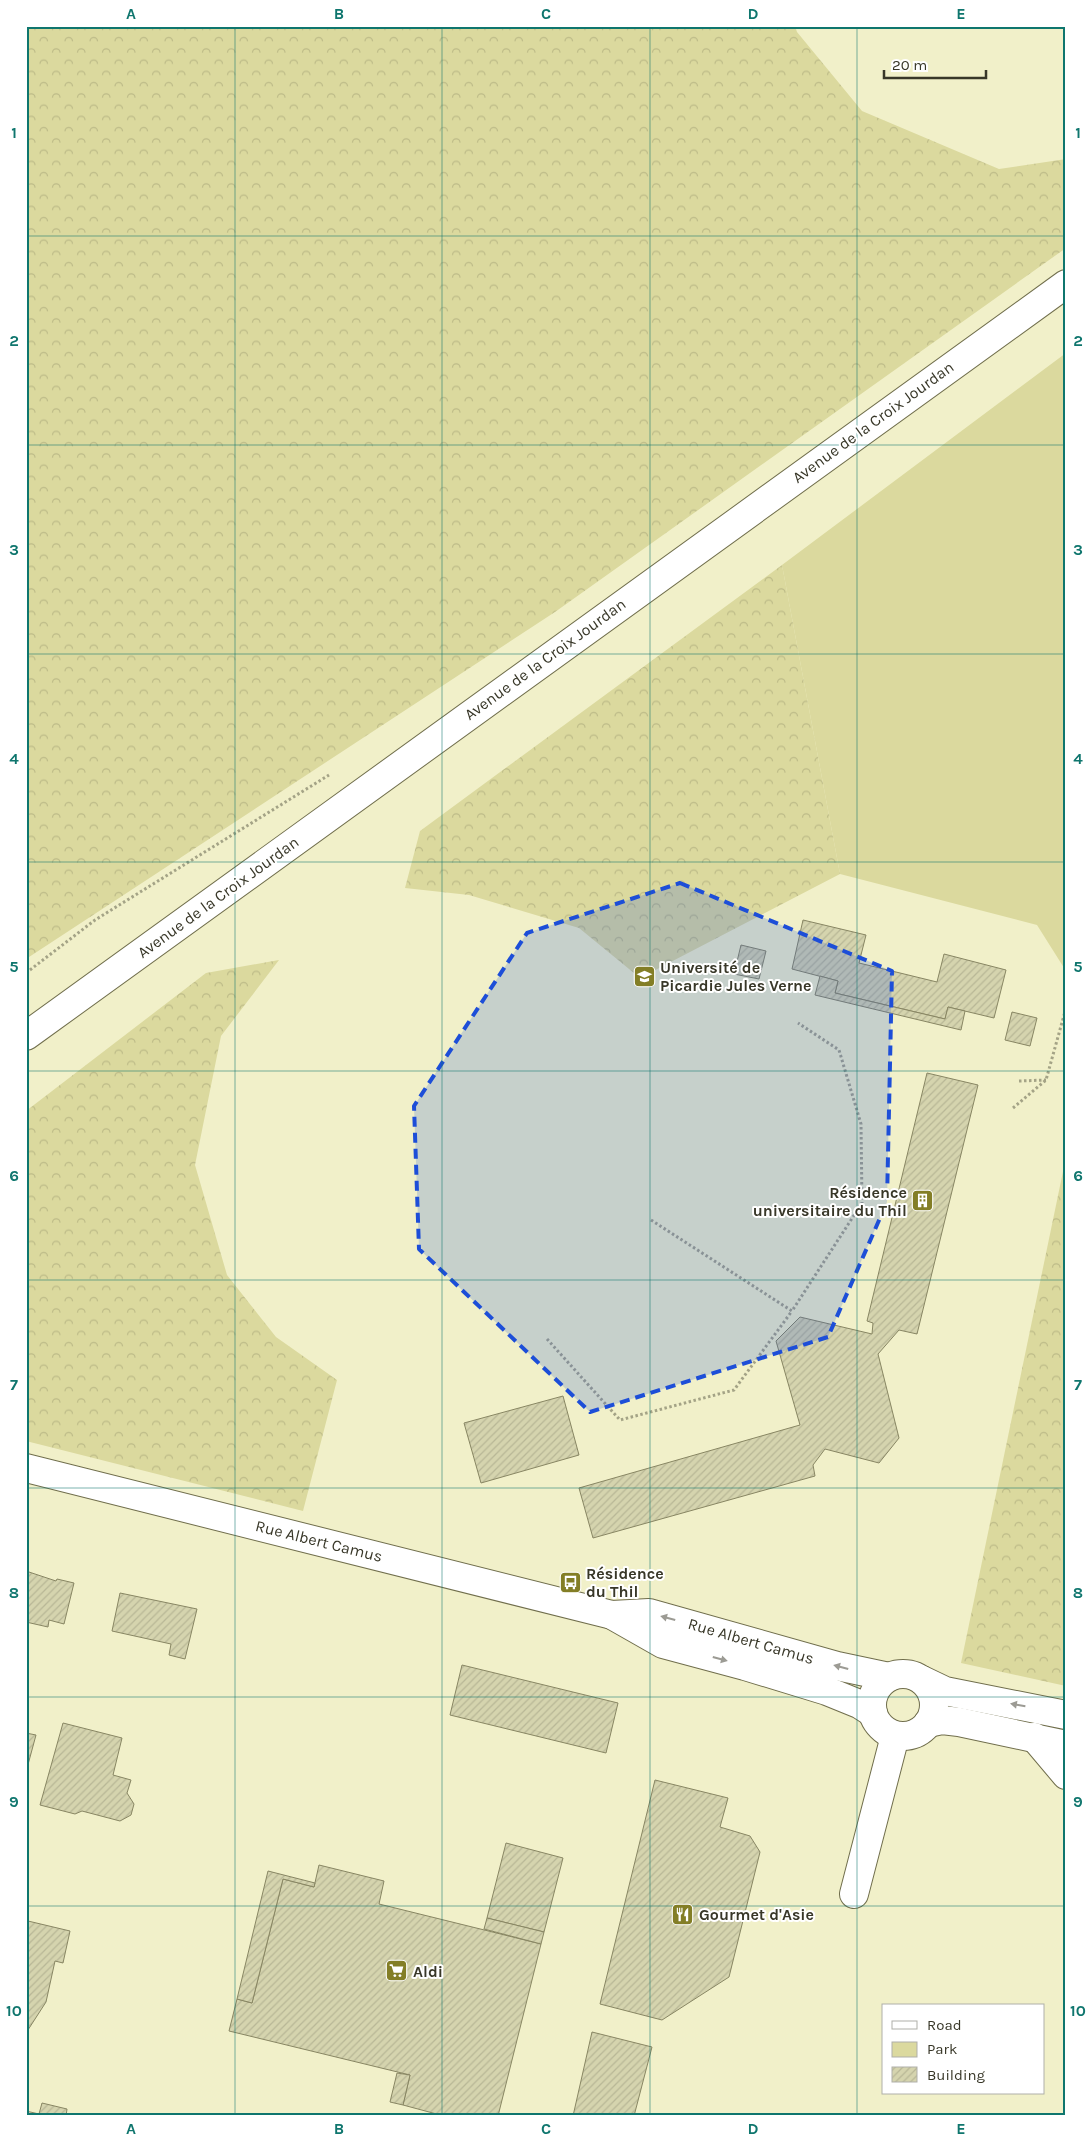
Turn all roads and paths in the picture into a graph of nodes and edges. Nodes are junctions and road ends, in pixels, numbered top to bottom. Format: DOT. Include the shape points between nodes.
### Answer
graph roads {
  1 [pos="1066,284"];
  2 [pos="1066,1008"];
  3 [pos="798,1023"];
  4 [pos="26,1036"];
  5 [pos="1046,1080"];
  6 [pos="1019,1081"];
  7 [pos="1013,1108"];
  8 [pos="651,1220"];
  9 [pos="792,1311"];
  10 [pos="547,1339"];
  11 [pos="26,1468"];
  12 [pos="612,1615"];
  13 [pos="889,1677"];
  14 [pos="922,1680"];
  15 [pos="873,1713"];
  16 [pos="1066,1715"];
  17 [pos="928,1723"];
  18 [pos="895,1736"];
  19 [pos="1034,1737"];
  20 [pos="1066,1744"];
  21 [pos="1066,1775"];
  22 [pos="854,1894"];
  1 -- 4 [label="street, Avenue de la Croix Jourdan"];
  2 -- 5 [label="path"];
  3 -- 9 [label="path" via="839,1050 861,1124 862,1203"];
  5 -- 6 [label="path"];
  5 -- 7 [label="path"];
  8 -- 9 [label="path"];
  9 -- 10 [label="path" via="734,1390 620,1420"];
  11 -- 12 [label="street, Rue Albert Camus"];
  13 -- 12 [label="street, Rue Albert Camus, one-way" via="837,1666 649,1613"];
  12 -- 15 [label="street, Rue Albert Camus, one-way" via="663,1644 827,1691"];
  13 -- 14 [label="street" via="907,1674"];
  13 -- 15 [label="street" via="873,1696"];
  16 -- 14 [label="street, one-way" via="945,1691"];
  14 -- 17 [label="street" via="929,1687 934,1705"];
  15 -- 18 [label="street" via="881,1728"];
  17 -- 18 [label="street" via="914,1734"];
  17 -- 19 [label="street" via="942,1720"];
  18 -- 22 [label="street"];
  19 -- 20 [label="street"];
  19 -- 21 [label="street"];
}
